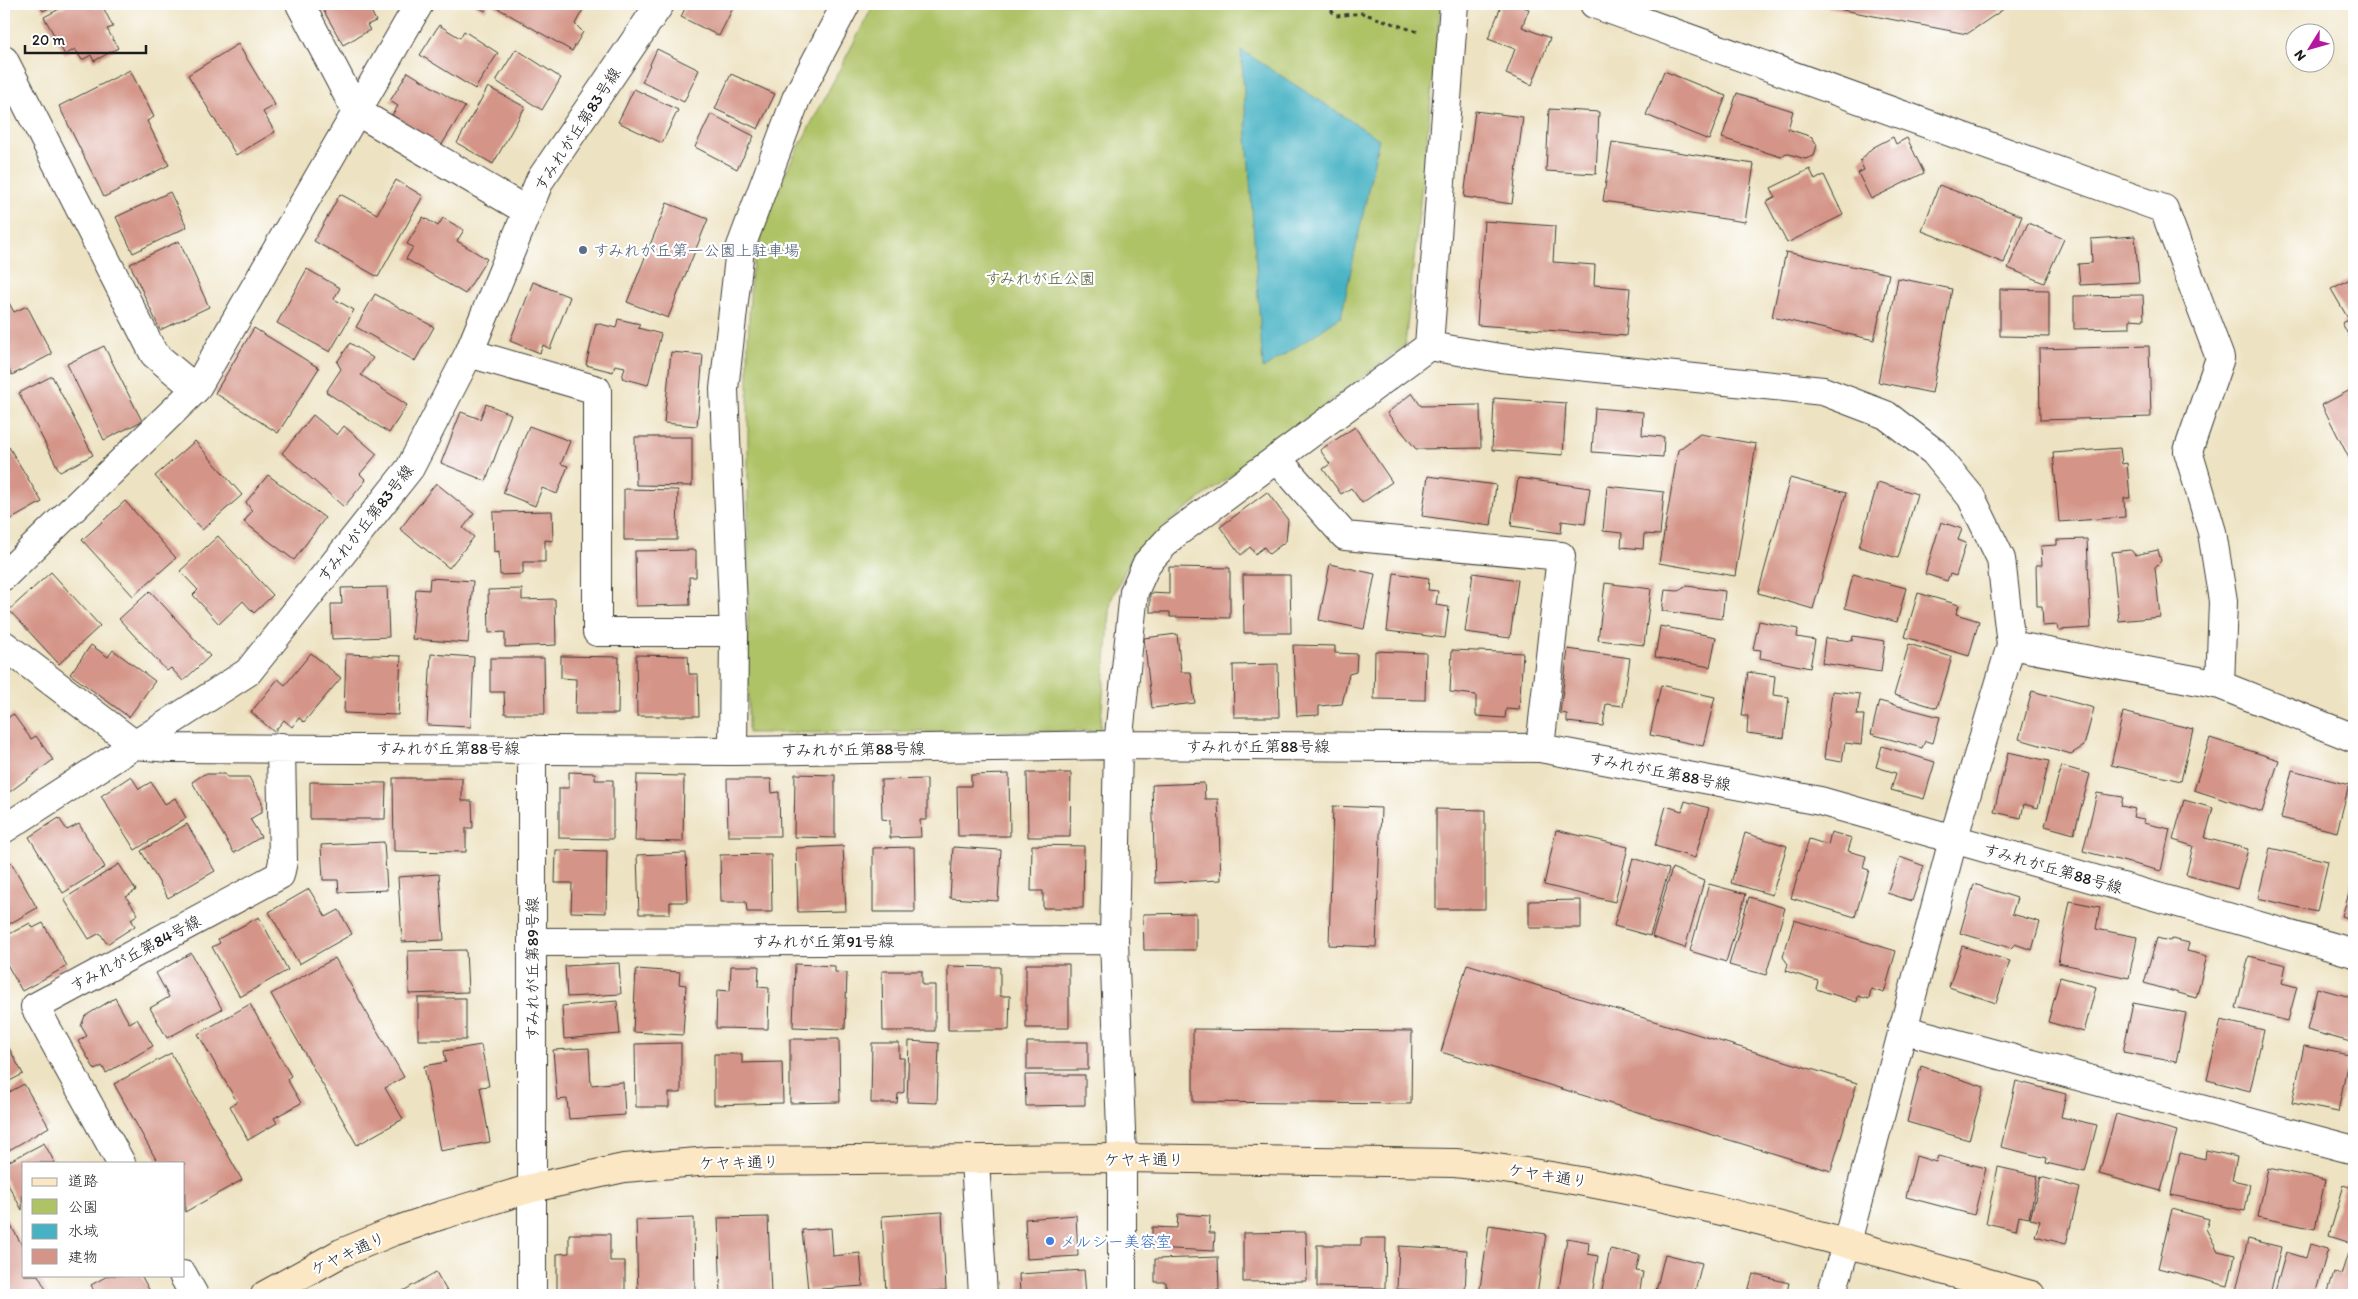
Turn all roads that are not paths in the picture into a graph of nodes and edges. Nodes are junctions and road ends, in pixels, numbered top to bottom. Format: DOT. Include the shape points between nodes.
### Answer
graph roads {
  1 [pos="300,4"];
  2 [pos="419,4"];
  3 [pos="660,4"];
  4 [pos="846,4"];
  5 [pos="1454,4"];
  6 [pos="1594,4"];
  7 [pos="4,60"];
  8 [pos="356,111"];
  9 [pos="527,211"];
  10 [pos="1429,346"];
  11 [pos="470,353"];
  12 [pos="196,389"];
  13 [pos="1277,459"];
  14 [pos="4,576"];
  15 [pos="734,632"];
  16 [pos="4,645"];
  17 [pos="2011,645"];
  18 [pos="2220,685"];
  19 [pos="2354,738"];
  20 [pos="135,745"];
  21 [pos="1118,745"];
  22 [pos="281,747"];
  23 [pos="1540,748"];
  24 [pos="532,749"];
  25 [pos="733,751"];
  26 [pos="4,829"];
  27 [pos="1953,840"];
  28 [pos="1114,940"];
  29 [pos="532,942"];
  30 [pos="2354,953"];
  31 [pos="1902,1029"];
  32 [pos="2354,1150"];
  33 [pos="1122,1158"];
  34 [pos="975,1161"];
  35 [pos="120,1162"];
  36 [pos="532,1188"];
  37 [pos="1847,1242"];
  38 [pos="184,1276"];
  39 [pos="194,1295"];
  40 [pos="265,1295"];
  41 [pos="532,1295"];
  42 [pos="983,1295"];
  43 [pos="1122,1295"];
  44 [pos="1831,1295"];
  45 [pos="2031,1295"];
  1 -- 8 [label="street"];
  2 -- 8 [label="street"];
  3 -- 9 [label="street, すみれが丘第83号線" via="540,180"];
  4 -- 15 [label="street" via="796,98 740,249 724,389"];
  5 -- 10 [label="street"];
  6 -- 18 [label="street" via="2164,209 2220,358 2188,451 2212,532 2223,601"];
  7 -- 12 [label="street" via="154,354"];
  8 -- 9 [label="street"];
  8 -- 12 [label="street"];
  9 -- 11 [label="street, すみれが丘第83号線"];
  10 -- 13 [label="street"];
  10 -- 17 [label="street" via="1500,358 1823,391 1886,415 1934,452 1971,497 2001,559"];
  11 -- 15 [label="street" via="597,390 597,632"];
  11 -- 20 [label="street, すみれが丘第83号線" via="410,468 248,672"];
  12 -- 14 [label="street"];
  13 -- 21 [label="street" via="1171,537 1147,563 1134,592"];
  13 -- 23 [label="street" via="1344,536 1561,556"];
  15 -- 25 [label="street"];
  16 -- 20 [label="street"];
  17 -- 18 [label="street"];
  17 -- 27 [label="street"];
  18 -- 19 [label="street"];
  20 -- 22 [label="street, すみれが丘第88号線" via="170,748"];
  20 -- 26 [label="street, すみれが丘第83号線"];
  21 -- 23 [label="street, すみれが丘第88号線"];
  21 -- 25 [label="street, すみれが丘第88号線"];
  21 -- 28 [label="street"];
  22 -- 24 [label="street, すみれが丘第88号線"];
  22 -- 35 [label="street, すみれが丘第84号線" via="284,861 280,875 35,1006"];
  23 -- 27 [label="street, すみれが丘第88号線" via="1820,801"];
  24 -- 25 [label="street, すみれが丘第88号線"];
  24 -- 29 [label="street, すみれが丘第89号線"];
  27 -- 30 [label="street, すみれが丘第88号線"];
  27 -- 31 [label="street"];
  28 -- 29 [label="street, すみれが丘第91号線"];
  28 -- 33 [label="street"];
  29 -- 36 [label="street, すみれが丘第89号線"];
  31 -- 32 [label="street"];
  31 -- 37 [label="street"];
  33 -- 34 [label="street, ケヤキ通り"];
  33 -- 37 [label="street, ケヤキ通り" via="1455,1162 1509,1168 1625,1188"];
  33 -- 43 [label="street"];
  34 -- 36 [label="street, ケヤキ通り" via="710,1161 624,1168"];
  34 -- 42 [label="street"];
  36 -- 40 [label="street, ケヤキ通り" via="366,1242"];
  36 -- 41 [label="street, すみれが丘第89号線"];
  37 -- 44 [label="street"];
  37 -- 45 [label="street, ケヤキ通り"];
  38 -- 39 [label="street"];
}
